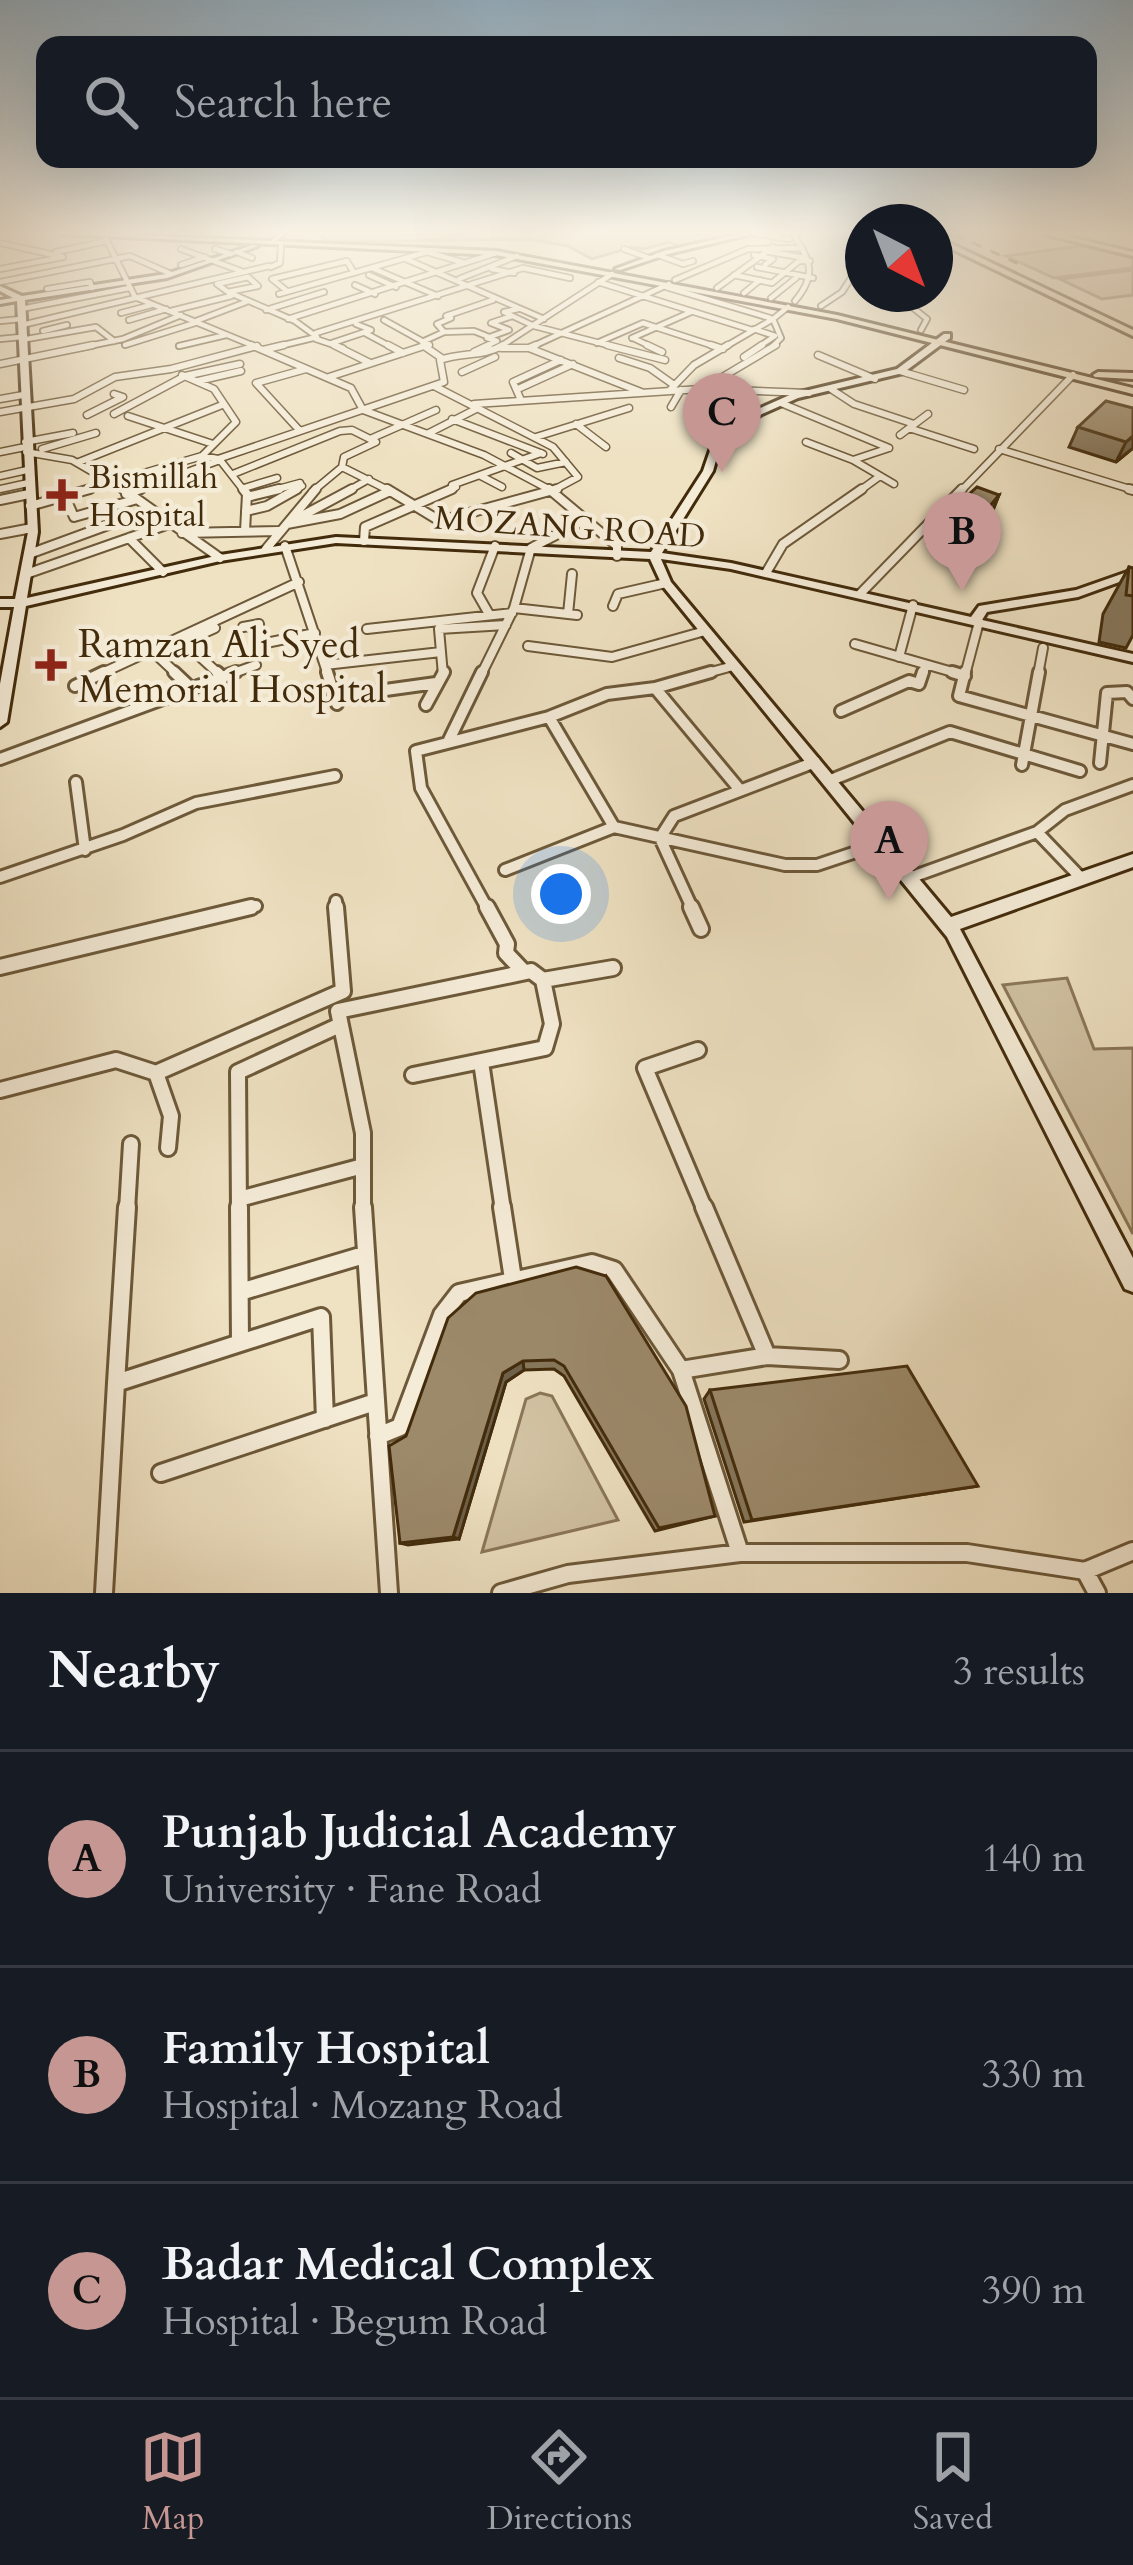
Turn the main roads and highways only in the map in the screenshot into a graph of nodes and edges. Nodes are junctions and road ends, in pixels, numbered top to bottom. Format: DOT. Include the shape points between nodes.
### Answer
graph roads {
  1 [pos="811,308"];
  2 [pos="831,308"];
  3 [pos="1088,308"];
  4 [pos="1133,330"];
  5 [pos="944,339"];
  6 [pos="1076,373"];
  7 [pos="1133,383"];
  1 -- 5 [label="main road"];
  2 -- 5 [label="main road"];
  3 -- 4 [label="main road"];
  5 -- 6 [label="main road"];
  6 -- 7 [label="main road"];
  6 -- 7 [label="main road"];
}
